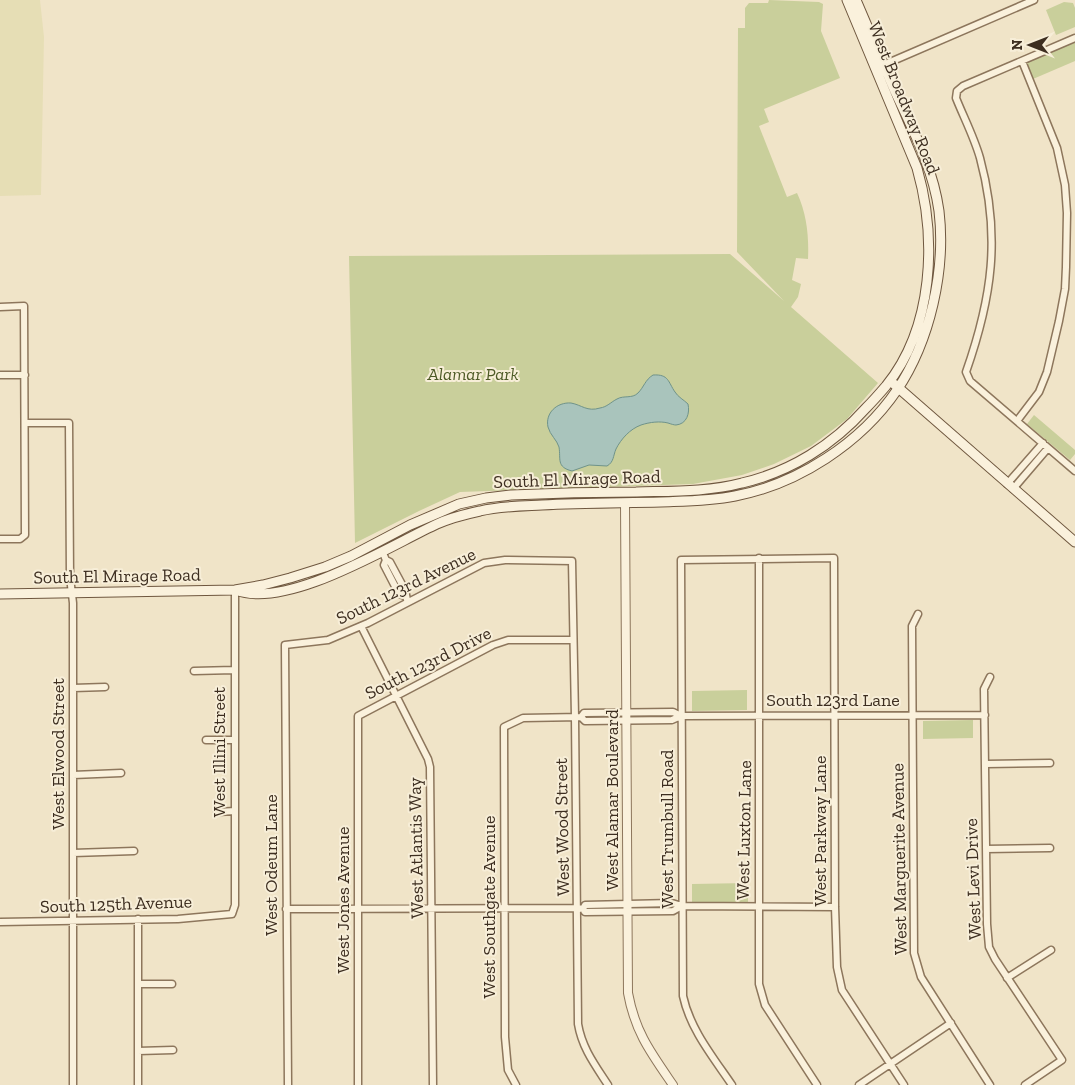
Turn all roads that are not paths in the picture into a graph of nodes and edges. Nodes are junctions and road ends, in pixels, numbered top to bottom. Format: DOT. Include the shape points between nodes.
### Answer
graph roads {
  1 [pos="847,0"];
  2 [pos="856,0"];
  3 [pos="1034,0"];
  4 [pos="1075,38"];
  5 [pos="1022,61"];
  6 [pos="880,66"];
  7 [pos="1067,246"];
  8 [pos="1075,246"];
  9 [pos="0,307"];
  10 [pos="25,374"];
  11 [pos="0,375"];
  12 [pos="890,381"];
  13 [pos="898,388"];
  14 [pos="1017,421"];
  15 [pos="25,423"];
  16 [pos="1046,445"];
  17 [pos="1075,471"];
  18 [pos="1010,486"];
  19 [pos="625,503"];
  20 [pos="0,539"];
  21 [pos="1075,542"];
  22 [pos="382,551"];
  23 [pos="759,558"];
  24 [pos="572,561"];
  25 [pos="234,590"];
  26 [pos="71,593"];
  27 [pos="0,594"];
  28 [pos="407,599"];
  29 [pos="918,614"];
  30 [pos="362,626"];
  31 [pos="574,640"];
  32 [pos="284,645"];
  33 [pos="194,670"];
  34 [pos="234,670"];
  35 [pos="990,677"];
  36 [pos="105,687"];
  37 [pos="73,688"];
  38 [pos="396,695"];
  39 [pos="760,715"];
  40 [pos="912,715"];
  41 [pos="985,715"];
  42 [pos="358,716"];
  43 [pos="627,716"];
  44 [pos="682,716"];
  45 [pos="835,716"];
  46 [pos="578,717"];
  47 [pos="504,726"];
  48 [pos="206,740"];
  49 [pos="234,740"];
  50 [pos="1050,763"];
  51 [pos="986,764"];
  52 [pos="121,773"];
  53 [pos="73,775"];
  54 [pos="235,811"];
  55 [pos="217,812"];
  56 [pos="1050,848"];
  57 [pos="986,849"];
  58 [pos="134,851"];
  59 [pos="73,853"];
  60 [pos="682,906"];
  61 [pos="758,906"];
  62 [pos="836,907"];
  63 [pos="627,908"];
  64 [pos="286,909"];
  65 [pos="358,909"];
  66 [pos="431,909"];
  67 [pos="504,909"];
  68 [pos="580,909"];
  69 [pos="232,914"];
  70 [pos="138,919"];
  71 [pos="73,920"];
  72 [pos="0,922"];
  73 [pos="1051,950"];
  74 [pos="1007,978"];
  75 [pos="138,984"];
  76 [pos="172,984"];
  77 [pos="951,1023"];
  78 [pos="173,1050"];
  79 [pos="138,1051"];
  80 [pos="891,1064"];
  81 [pos="73,1085"];
  82 [pos="138,1085"];
  83 [pos="288,1085"];
  84 [pos="358,1085"];
  85 [pos="433,1085"];
  86 [pos="516,1085"];
  87 [pos="608,1085"];
  88 [pos="673,1085"];
  89 [pos="732,1085"];
  90 [pos="817,1085"];
  91 [pos="859,1085"];
  92 [pos="904,1085"];
  93 [pos="990,1085"];
  94 [pos="1025,1085"];
  1 -- 6 [label="main road, West Broadway Road"];
  2 -- 6 [label="main road, West Broadway Road"];
  3 -- 6 [label="street"];
  4 -- 5 [label="street"];
  5 -- 7 [label="street" via="1057,148 1067,213"];
  5 -- 14 [label="street" via="963,86 957,91 956,98 979,157 991,220 990,286 982,324 966,372 970,381"];
  6 -- 12 [label="main road, West Broadway Road" via="917,168 928,220 928,269 919,321 907,352"];
  6 -- 13 [label="main road, West Broadway Road" via="920,144 939,210 936,297 913,361"];
  7 -- 8 [label="street"];
  7 -- 14 [label="street" via="1065,289 1047,372 1039,392"];
  9 -- 10 [label="street" via="24,306"];
  10 -- 11 [label="street"];
  10 -- 15 [label="street"];
  12 -- 13 [label="main road"];
  12 -- 25 [label="main road, South El Mirage Road" via="837,437 799,462 772,474 720,488 486,498 435,514 325,567"];
  13 -- 18 [label="main road"];
  13 -- 19 [label="main road, South El Mirage Road" via="860,432 804,472 774,485 709,501"];
  14 -- 16 [label="street"];
  15 -- 20 [label="street" via="24,537"];
  15 -- 26 [label="street, West Elwood Street" via="68,423"];
  16 -- 17 [label="street"];
  16 -- 18 [label="street"];
  18 -- 21 [label="main road"];
  19 -- 22 [label="main road, South El Mirage Road" via="507,507 480,511 440,523"];
  19 -- 43 [label="street, West Alamar Boulevard"];
  22 -- 25 [label="main road, South El Mirage Road" via="311,584 289,590 246,594"];
  22 -- 28 [label="street" via="386,560 384,565 399,594"];
  23 -- 39 [label="street, West Luxton Lane"];
  23 -- 44 [label="street, West Trumbull Road" via="681,560"];
  23 -- 45 [label="street, West Parkway Lane" via="834,558"];
  24 -- 28 [label="street, South 123rd Avenue" via="484,562"];
  24 -- 31 [label="street, West Wood Street"];
  25 -- 26 [label="main road, South El Mirage Road"];
  25 -- 34 [label="street, West Illini Street"];
  26 -- 27 [label="main road, South El Mirage Road"];
  26 -- 37 [label="street, West Elwood Street"];
  28 -- 30 [label="street, South 123rd Avenue"];
  29 -- 40 [label="street, West Marguerite Avenue" via="912,626"];
  30 -- 32 [label="street, South 123rd Avenue" via="328,640"];
  30 -- 38 [label="street, West Atlantis Way"];
  31 -- 38 [label="street, South 123rd Drive" via="508,640"];
  31 -- 46 [label="street, West Wood Street"];
  32 -- 64 [label="street, West Odeum Lane"];
  33 -- 34 [label="street"];
  34 -- 49 [label="street, West Illini Street"];
  35 -- 41 [label="street, West Levi Drive" via="984,689"];
  36 -- 37 [label="street"];
  37 -- 53 [label="street, West Elwood Street"];
  38 -- 42 [label="street, South 123rd Drive"];
  38 -- 66 [label="street, West Atlantis Way" via="430,767"];
  39 -- 44 [label="street, South 123rd Lane"];
  39 -- 45 [label="street, South 123rd Lane"];
  39 -- 61 [label="street, West Luxton Lane"];
  40 -- 41 [label="street, South 123rd Lane"];
  40 -- 45 [label="street, South 123rd Lane"];
  40 -- 77 [label="street, West Marguerite Avenue" via="914,953 921,977"];
  41 -- 51 [label="street, West Levi Drive"];
  42 -- 65 [label="street, West Jones Avenue"];
  43 -- 44 [label="street, South 123rd Lane" via="673,712"];
  43 -- 46 [label="street, South 123rd Lane" via="584,713"];
  43 -- 63 [label="street, West Alamar Boulevard"];
  44 -- 60 [label="street, West Trumbull Road"];
  45 -- 62 [label="street, West Parkway Lane"];
  46 -- 47 [label="street, South 123rd Lane" via="523,718"];
  46 -- 68 [label="street, West Wood Street"];
  47 -- 67 [label="street, West Southgate Avenue"];
  48 -- 49 [label="street"];
  49 -- 54 [label="street, West Illini Street"];
  50 -- 51 [label="street"];
  51 -- 57 [label="street, West Levi Drive"];
  52 -- 53 [label="street"];
  53 -- 59 [label="street, West Elwood Street"];
  54 -- 55 [label="street"];
  54 -- 69 [label="street, West Illini Street" via="235,906"];
  56 -- 57 [label="street"];
  57 -- 74 [label="street, West Levi Drive" via="987,936 994,959"];
  58 -- 59 [label="street"];
  59 -- 71 [label="street, West Elwood Street"];
  60 -- 61 [label="street"];
  60 -- 63 [label="street" via="672,903"];
  60 -- 89 [label="street, West Trumbull Road" via="682,984 686,1008 692,1024"];
  61 -- 62 [label="street"];
  61 -- 90 [label="street, West Luxton Lane" via="759,984 766,1006"];
  62 -- 80 [label="street, West Parkway Lane" via="837,967 842,990"];
  63 -- 68 [label="street" via="585,905"];
  63 -- 88 [label="street, West Alamar Boulevard" via="631,1011 643,1041"];
  64 -- 65 [label="street"];
  64 -- 83 [label="street, West Odeum Lane"];
  65 -- 66 [label="street"];
  65 -- 84 [label="street, West Jones Avenue"];
  66 -- 67 [label="street"];
  66 -- 85 [label="street, West Atlantis Way"];
  67 -- 68 [label="street"];
  67 -- 86 [label="street, West Southgate Avenue" via="505,1037 508,1070"];
  68 -- 87 [label="street, West Wood Street" via="578,1024 587,1053"];
  69 -- 70 [label="street, South 125th Avenue"];
  70 -- 71 [label="street, South 125th Avenue"];
  70 -- 75 [label="street"];
  71 -- 72 [label="street, South 125th Avenue"];
  71 -- 81 [label="street, West Elwood Street"];
  73 -- 74 [label="street"];
  74 -- 94 [label="street, West Levi Drive" via="1062,1060"];
  75 -- 76 [label="street"];
  75 -- 79 [label="street"];
  77 -- 80 [label="street"];
  77 -- 93 [label="street, West Marguerite Avenue"];
  78 -- 79 [label="street"];
  79 -- 82 [label="street"];
  80 -- 91 [label="street"];
  80 -- 92 [label="street, West Parkway Lane"];
}
